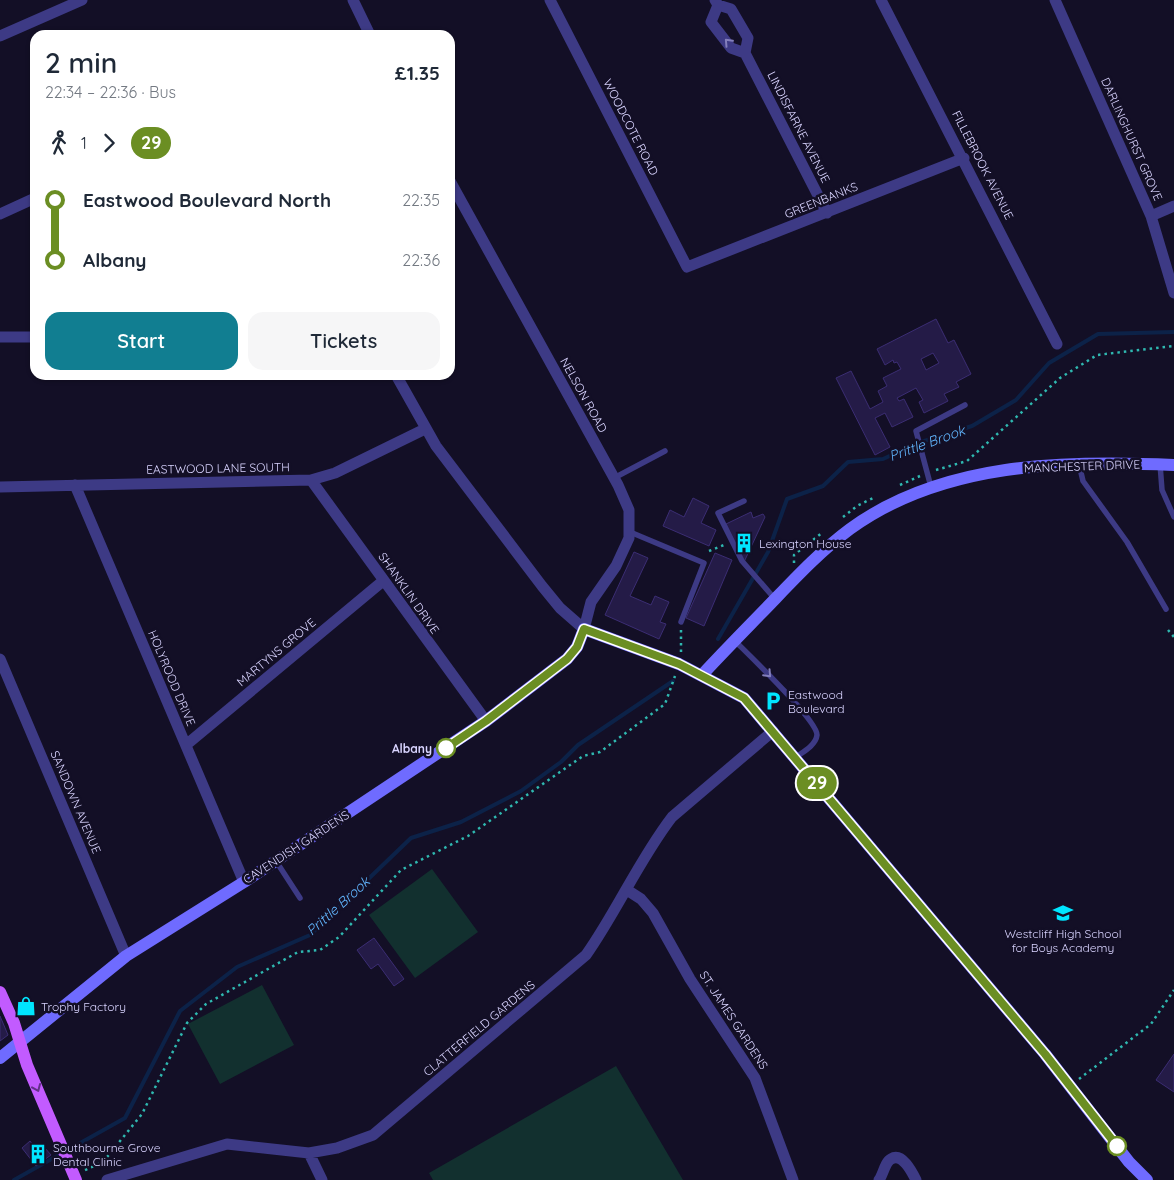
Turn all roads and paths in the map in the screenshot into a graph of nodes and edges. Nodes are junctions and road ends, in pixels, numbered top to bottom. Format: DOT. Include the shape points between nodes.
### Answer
graph roads {
  1 [pos="82,0"];
  2 [pos="354,0"];
  3 [pos="550,0"];
  4 [pos="882,0"];
  5 [pos="1055,0"];
  6 [pos="716,3"];
  7 [pos="368,30"];
  8 [pos="0,36"];
  9 [pos="746,53"];
  10 [pos="964,158"];
  11 [pos="455,190"];
  12 [pos="30,200"];
  13 [pos="1174,206"];
  14 [pos="827,213"];
  15 [pos="0,214"];
  16 [pos="1152,216"];
  17 [pos="687,267"];
  18 [pos="1174,293"];
  19 [pos="0,337"];
  20 [pos="30,337"];
  21 [pos="1057,344"];
  22 [pos="1174,346"];
  23 [pos="399,380"];
  24 [pos="965,405"];
  25 [pos="425,429"];
  26 [pos="665,451"];
  27 [pos="967,461"];
  28 [pos="1079,464"];
  29 [pos="1160,464"];
  30 [pos="1174,465"];
  31 [pos="614,478"];
  32 [pos="311,480"];
  33 [pos="75,485"];
  34 [pos="0,487"];
  35 [pos="931,487"];
  36 [pos="744,501"];
  37 [pos="1174,517"];
  38 [pos="630,532"];
  39 [pos="732,541"];
  40 [pos="709,551"];
  41 [pos="383,581"];
  42 [pos="775,599"];
  43 [pos="1166,609"];
  44 [pos="681,622"];
  45 [pos="584,629"];
  46 [pos="1168,630"];
  47 [pos="1174,637"];
  48 [pos="734,640"];
  49 [pos="0,659"];
  50 [pos="679,664"];
  51 [pos="702,675"];
  52 [pos="486,721"];
  53 [pos="773,730"];
  54 [pos="186,745"];
  55 [pos="796,757"];
  56 [pos="276,861"];
  57 [pos="244,882"];
  58 [pos="627,890"];
  59 [pos="300,898"];
  60 [pos="126,956"];
  61 [pos="1174,990"];
  62 [pos="0,992"];
  63 [pos="20,1042"];
  64 [pos="0,1058"];
  65 [pos="1071,1086"];
  66 [pos="310,1153"];
  67 [pos="73,1173"];
  68 [pos="106,1180"];
  69 [pos="322,1180"];
  70 [pos="793,1180"];
  71 [pos="879,1180"];
  72 [pos="916,1180"];
  73 [pos="1147,1180"];
  1 -- 8 [label="street"];
  2 -- 7 [label="street"];
  3 -- 17 [label="street, WOODCOTE ROAD"];
  4 -- 10 [label="street, FILLEBROOK AVENUE"];
  5 -- 16 [label="street, DARLINGHURST GROVE"];
  6 -- 9 [label="street, LINDISFARNE AVENUE" via="731,9 748,38"];
  9 -- 6 [label="street, LINDISFARNE AVENUE, one-way" via="731,48 711,22"];
  9 -- 14 [label="street, LINDISFARNE AVENUE"];
  10 -- 14 [label="street, GREENBANKS"];
  10 -- 21 [label="street, FILLEBROOK AVENUE"];
  11 -- 31 [label="street, NELSON ROAD"];
  12 -- 15 [label="street"];
  13 -- 16 [label="street"];
  14 -- 17 [label="street, GREENBANKS"];
  16 -- 18 [label="street, DARLINGHURST GROVE"];
  19 -- 20 [label="street"];
  22 -- 27 [label="path" via="1097,355 1060,378"];
  23 -- 25 [label="street"];
  24 -- 35 [label="lane" via="916,431"];
  25 -- 32 [label="street, EASTWOOD LANE SOUTH" via="334,473"];
  25 -- 45 [label="street" via="542,586"];
  26 -- 31 [label="lane"];
  28 -- 29 [label="street, MANCHESTER DRIVE"];
  28 -- 35 [label="street, MANCHESTER DRIVE" via="998,471"];
  28 -- 43 [label="lane" via="1083,481 1127,542"];
  29 -- 30 [label="street, MANCHESTER DRIVE"];
  29 -- 37 [label="lane" via="1162,490"];
  31 -- 38 [label="street, NELSON ROAD" via="629,510"];
  32 -- 33 [label="street, EASTWOOD LANE SOUTH"];
  32 -- 41 [label="street, SHANKLIN DRIVE"];
  33 -- 34 [label="street, EASTWOOD LANE SOUTH"];
  33 -- 54 [label="street, HOLYROOD DRIVE"];
  35 -- 42 [label="street, MANCHESTER DRIVE" via="889,505 851,528"];
  36 -- 39 [label="lane" via="718,513"];
  38 -- 44 [label="lane" via="704,563"];
  38 -- 45 [label="street, NELSON ROAD" via="616,566 591,602"];
  39 -- 40 [label="path"];
  39 -- 42 [label="lane" via="746,567"];
  41 -- 52 [label="street, SHANKLIN DRIVE"];
  41 -- 54 [label="street, MARTYNS GROVE"];
  42 -- 48 [label="street, MANCHESTER DRIVE"];
  44 -- 50 [label="path"];
  45 -- 50 [label="street"];
  45 -- 52 [label="street, CAVENDISH GARDENS" via="577,647 567,659"];
  46 -- 47 [label="path"];
  48 -- 51 [label="street, MANCHESTER DRIVE"];
  48 -- 55 [label="lane, one-way" via="817,732 812,745"];
  49 -- 60 [label="street, SANDOWN AVENUE"];
  50 -- 51 [label="street"];
  50 -- 67 [label="path" via="665,704 600,752 583,756 468,836 401,870 339,937 320,950 298,952 206,1004 187,1023 142,1114 103,1162"];
  51 -- 53 [label="street" via="744,698"];
  52 -- 56 [label="street, CAVENDISH GARDENS"];
  53 -- 55 [label="street"];
  53 -- 58 [label="street, CLATTERFIELD GARDENS" via="672,817"];
  54 -- 57 [label="street, HOLYROOD DRIVE"];
  55 -- 65 [label="street"];
  56 -- 57 [label="street, CAVENDISH GARDENS"];
  56 -- 59 [label="lane"];
  57 -- 60 [label="street, CAVENDISH GARDENS"];
  58 -- 66 [label="street, CLATTERFIELD GARDENS" via="586,956 373,1135 337,1148"];
  58 -- 70 [label="street, ST. JAMES GARDENS" via="653,912 690,979 755,1078"];
  60 -- 63 [label="street, CAVENDISH GARDENS"];
  61 -- 65 [label="path" via="1151,1024"];
  62 -- 63 [label="main road"];
  63 -- 64 [label="street, CAVENDISH GARDENS"];
  63 -- 67 [label="main road, one-way"];
  65 -- 73 [label="street" via="1129,1162"];
  66 -- 68 [label="street, CLATTERFIELD GARDENS" via="227,1144"];
  66 -- 69 [label="street"];
  71 -- 72 [label="street" via="888,1162 896,1158 908,1166"];
}
